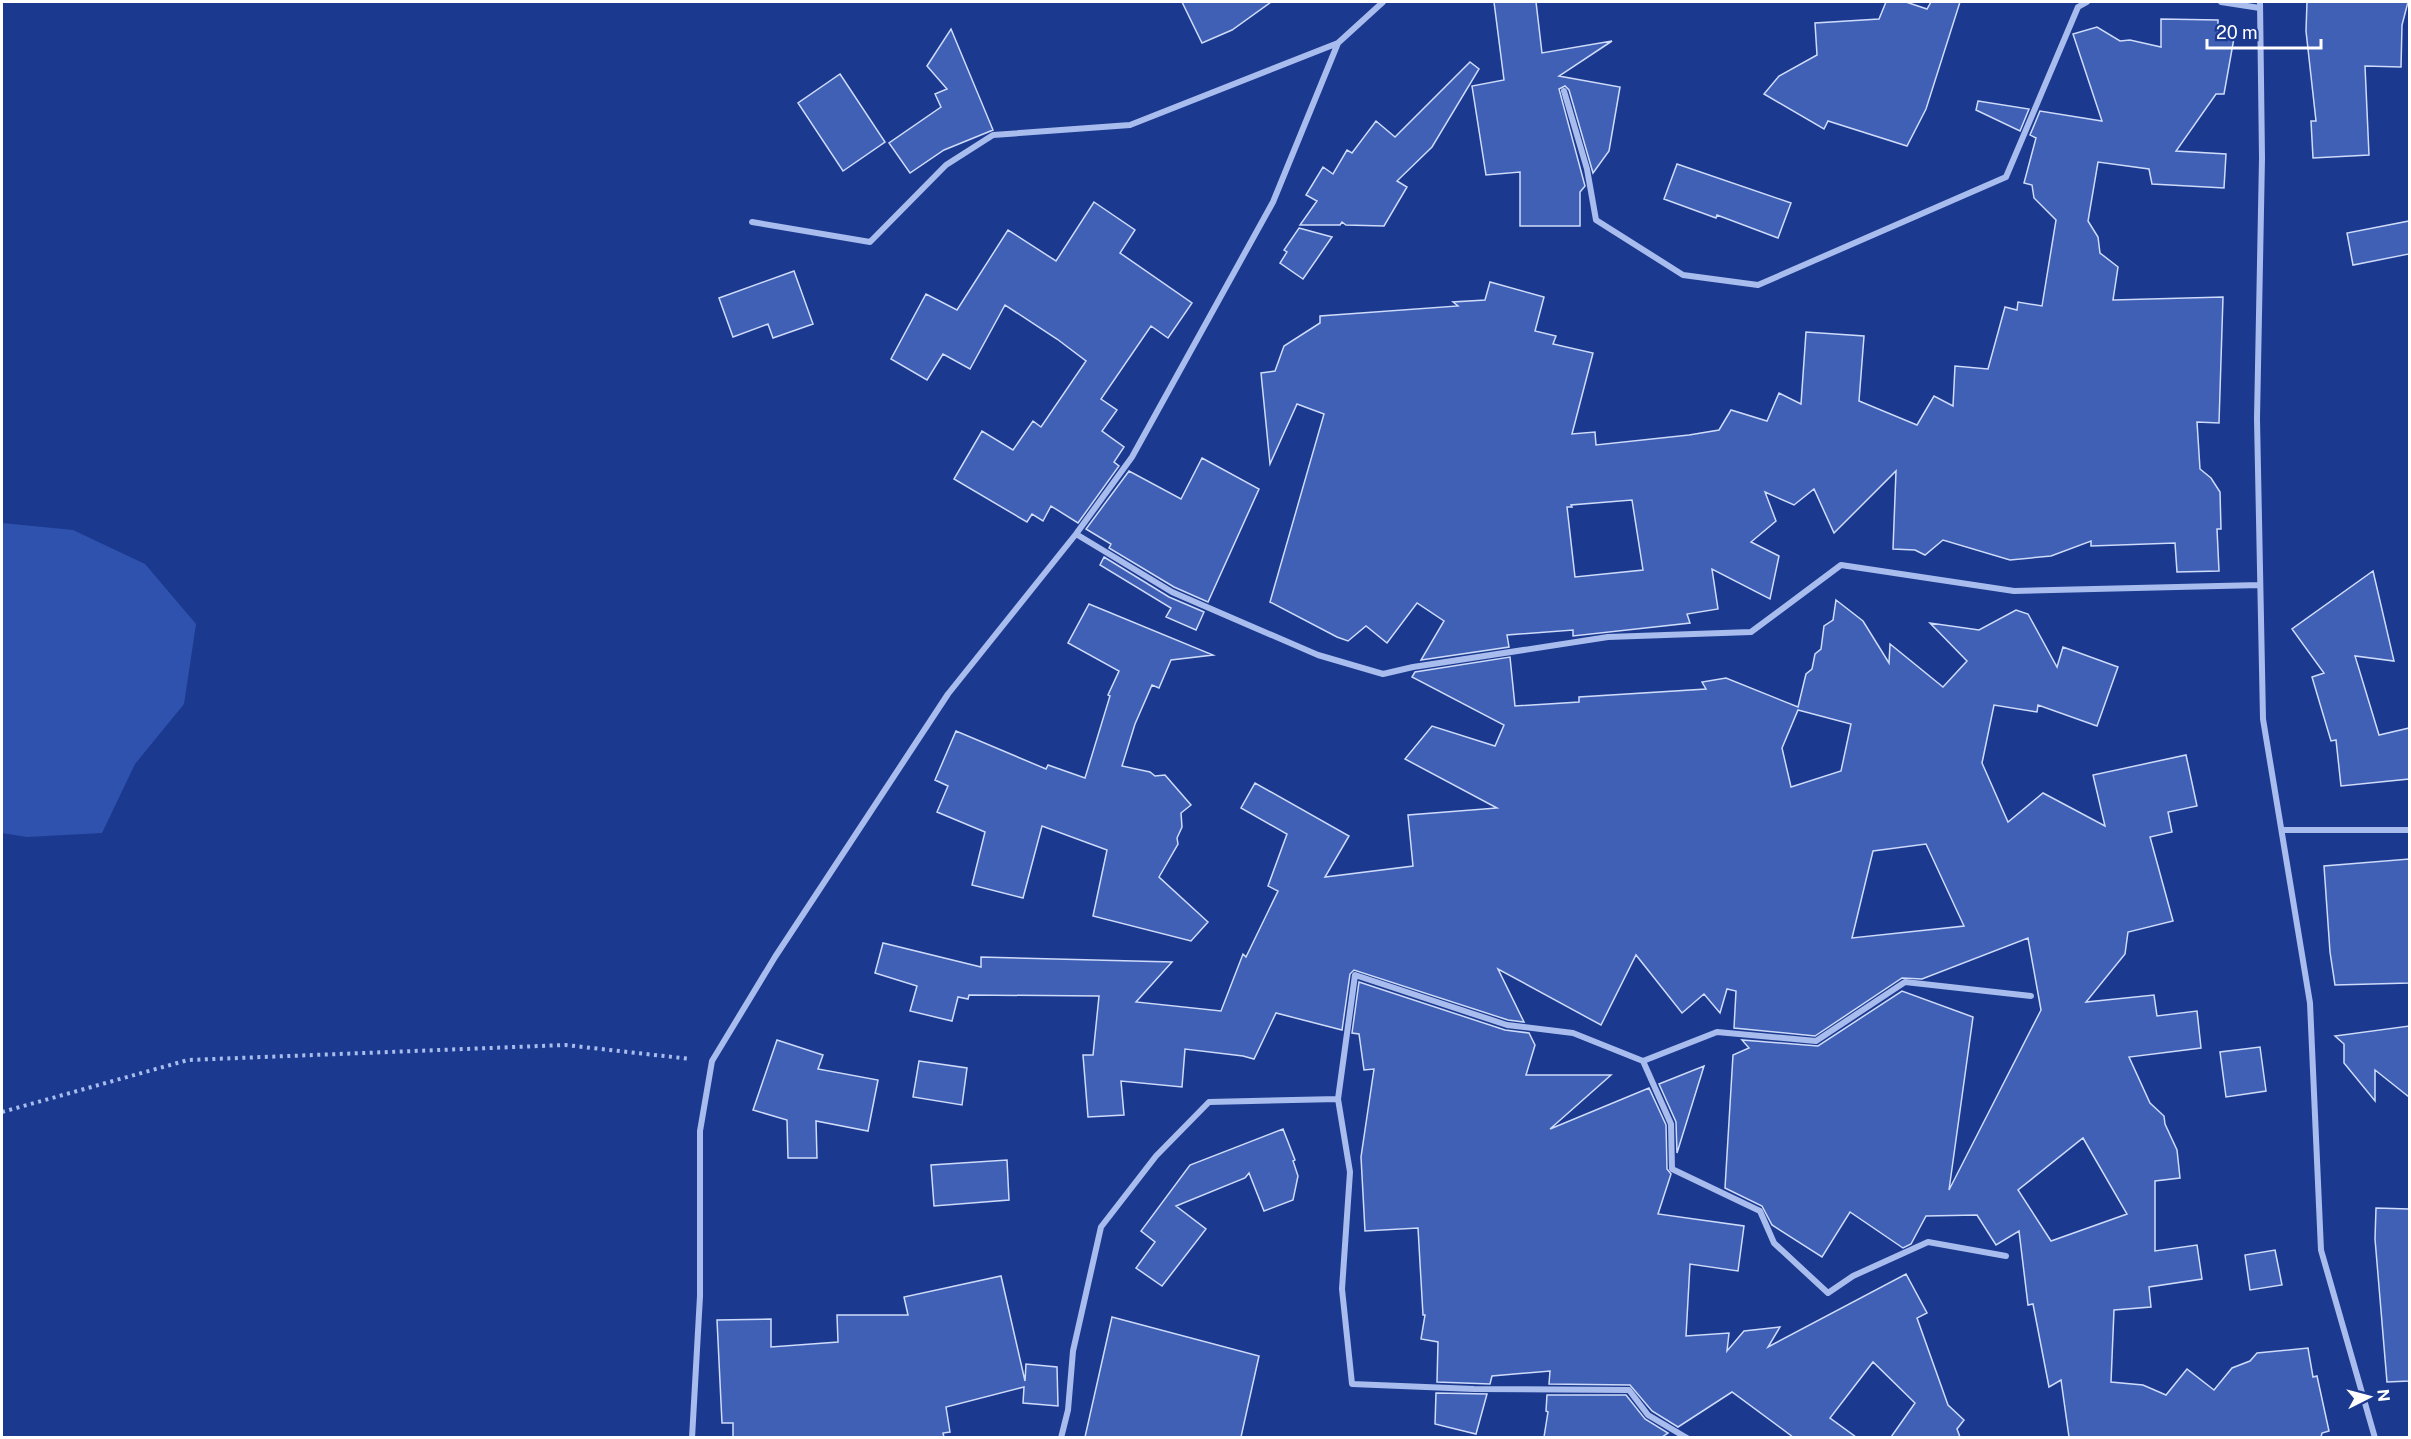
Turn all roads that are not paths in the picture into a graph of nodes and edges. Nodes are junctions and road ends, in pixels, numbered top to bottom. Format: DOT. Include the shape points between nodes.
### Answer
graph roads {
  1 [pos="1383,2"];
  2 [pos="2087,2"];
  3 [pos="2221,2"];
  4 [pos="2260,5"];
  5 [pos="1338,43"];
  6 [pos="1563,91"];
  7 [pos="752,222"];
  8 [pos="1076,534"];
  9 [pos="2260,585"];
  10 [pos="2282,830"];
  11 [pos="2409,830"];
  12 [pos="2031,996"];
  13 [pos="1643,1061"];
  14 [pos="1338,1099"];
  15 [pos="2006,1256"];
  16 [pos="692,1437"];
  17 [pos="1061,1437"];
  18 [pos="1687,1437"];
  19 [pos="2375,1437"];
  1 -- 5 [label="street"];
  2 -- 6 [label="street" via="2078,7 2007,177 1758,285 1683,275 1596,220 1587,170"];
  3 -- 4 [label="street"];
  4 -- 9 [label="street"];
  5 -- 7 [label="street" via="1130,125 993,135 946,165 870,242"];
  5 -- 8 [label="street" via="1273,202 1132,457"];
  8 -- 9 [label="street" via="1172,592 1318,655 1383,674 1608,637 1751,632 1841,566 2014,591"];
  8 -- 16 [label="street" via="948,694 775,957 712,1061 700,1131 700,1296"];
  9 -- 10 [label="street" via="2263,719"];
  10 -- 11 [label="street"];
  10 -- 19 [label="street" via="2310,1003 2321,1250"];
  12 -- 13 [label="street" via="1905,982 1816,1041 1717,1032"];
  13 -- 14 [label="street" via="1573,1033 1507,1025 1355,975"];
  13 -- 15 [label="street" via="1671,1124 1672,1169 1760,1211 1774,1243 1828,1293 1853,1276 1929,1242"];
  14 -- 17 [label="street" via="1209,1102 1156,1156 1101,1227 1073,1351 1068,1410"];
  14 -- 18 [label="street" via="1350,1172 1342,1289 1352,1384 1629,1390 1648,1414"];
}
